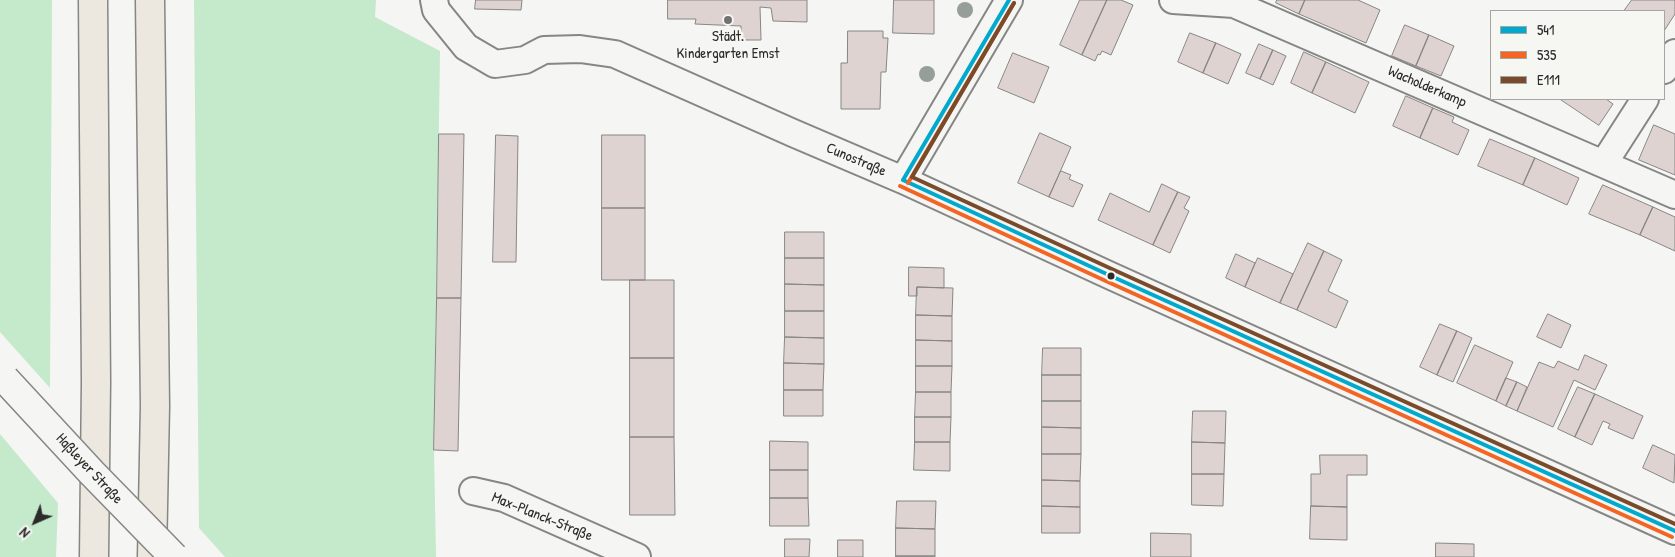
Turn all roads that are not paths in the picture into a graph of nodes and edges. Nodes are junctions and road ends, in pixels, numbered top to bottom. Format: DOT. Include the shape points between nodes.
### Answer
graph roads {
  1 [pos="93,0"];
  2 [pos="150,0"];
  3 [pos="434,0"];
  4 [pos="1009,0"];
  5 [pos="1173,0"];
  6 [pos="1675,53"];
  7 [pos="1665,68"];
  8 [pos="1644,100"];
  9 [pos="1604,163"];
  10 [pos="903,180"];
  11 [pos="1675,195"];
  12 [pos="5,379"];
  13 [pos="473,491"];
  14 [pos="1675,531"];
  15 [pos="94,557"];
  16 [pos="152,557"];
  17 [pos="174,557"];
  18 [pos="637,557"];
  1 -- 15 [label="highway"];
  2 -- 16 [label="highway" via="155,406"];
  3 -- 10 [label="street, Cunostraße" via="436,10 466,47 495,64 525,60 544,50 580,49 615,54"];
  4 -- 10 [label="street"];
  5 -- 9 [label="street, Wacholderkamp" via="1234,4"];
  6 -- 7 [label="street"];
  8 -- 9 [label="street"];
  9 -- 11 [label="street, Wacholderkamp"];
  10 -- 14 [label="street, Cunostraße"];
  12 -- 17 [label="main road, Haßleyer Straße, bridge"];
  13 -- 18 [label="street, Max-Planck-Straße" via="504,498"];
}
